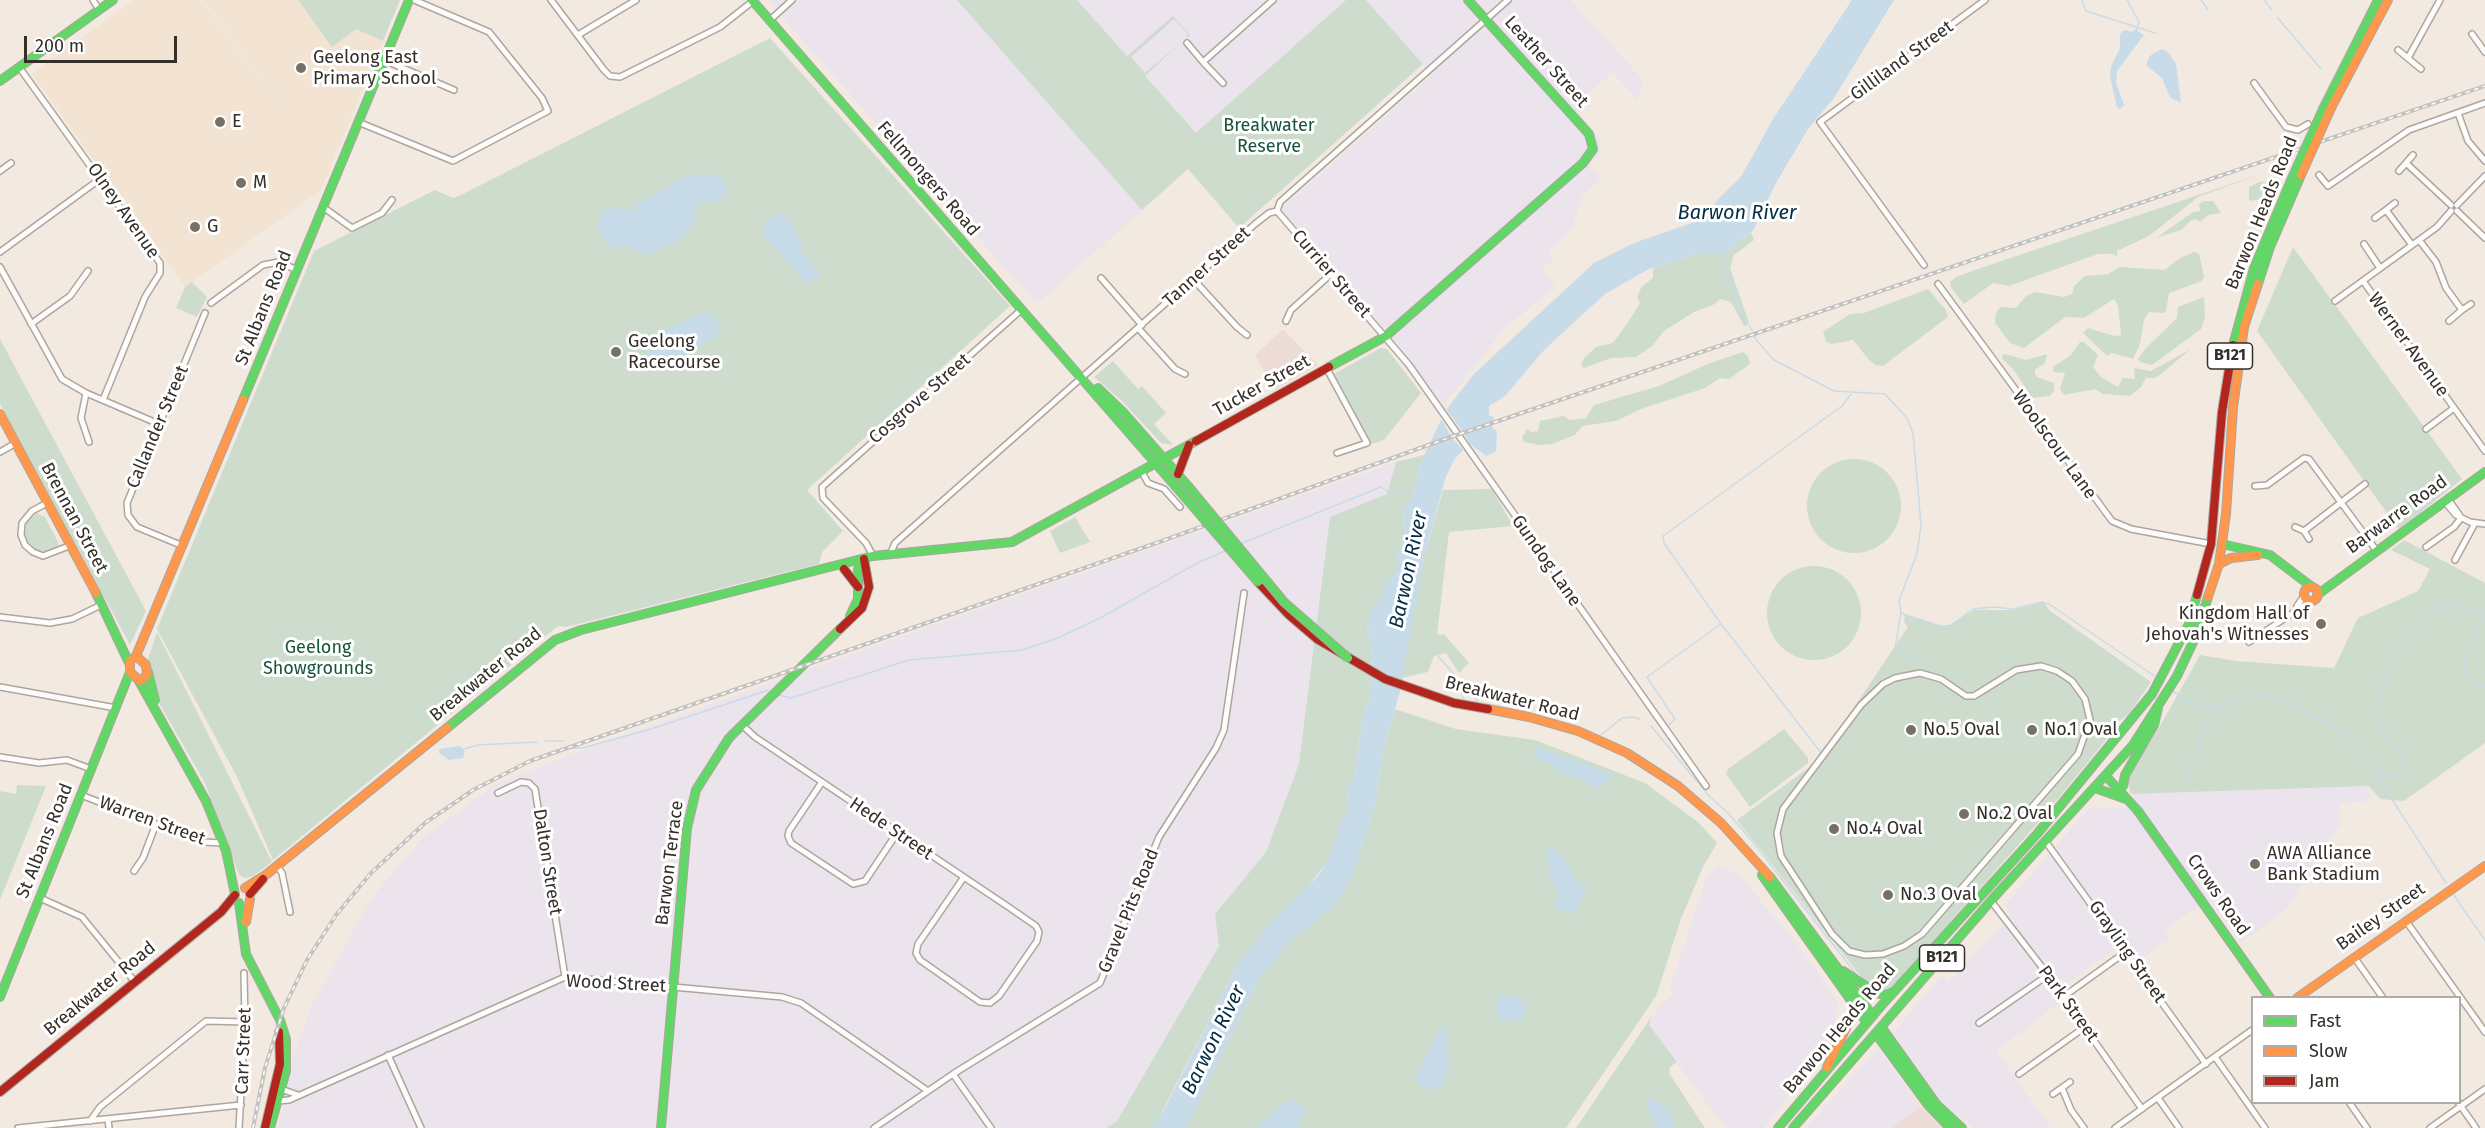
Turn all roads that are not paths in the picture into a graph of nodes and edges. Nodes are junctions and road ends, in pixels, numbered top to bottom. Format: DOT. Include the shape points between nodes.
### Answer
graph roads {
  1 [pos="93,0"];
  2 [pos="113,0"];
  3 [pos="409,0"];
  4 [pos="414,0"];
  5 [pos="551,0"];
  6 [pos="636,0"];
  7 [pos="792,0"];
  8 [pos="1273,0"];
  9 [pos="1468,0"];
  10 [pos="1508,0"];
  11 [pos="1985,0"];
  12 [pos="2378,0"];
  13 [pos="2388,0"];
  14 [pos="2440,0"];
  15 [pos="753,1"];
  16 [pos="99,10"];
  17 [pos="1486,20"];
  18 [pos="769,21"];
  19 [pos="2472,34"];
  20 [pos="578,35"];
  21 [pos="1187,43"];
  22 [pos="2398,50"];
  23 [pos="2485,52"];
  24 [pos="2408,58"];
  25 [pos="384,60"];
  26 [pos="1203,62"];
  27 [pos="19,67"];
  28 [pos="2421,69"];
  29 [pos="0,81"];
  30 [pos="2254,83"];
  31 [pos="1222,84"];
  32 [pos="454,90"];
  33 [pos="2485,103"];
  34 [pos="2328,107"];
  35 [pos="2458,113"];
  36 [pos="358,122"];
  37 [pos="2308,124"];
  38 [pos="1593,149"];
  39 [pos="2413,155"];
  40 [pos="2485,161"];
  41 [pos="2406,163"];
  42 [pos="11,164"];
  43 [pos="0,171"];
  44 [pos="2399,171"];
  45 [pos="2319,175"];
  46 [pos="2297,176"];
  47 [pos="2485,176"];
  48 [pos="100,179"];
  49 [pos="392,200"];
  50 [pos="2395,203"];
  51 [pos="323,207"];
  52 [pos="2454,208"];
  53 [pos="2386,210"];
  54 [pos="1277,211"];
  55 [pos="2375,218"];
  56 [pos="2485,238"];
  57 [pos="2419,240"];
  58 [pos="2364,244"];
  59 [pos="2412,245"];
  60 [pos="0,252"];
  61 [pos="1924,265"];
  62 [pos="0,267"];
  63 [pos="2380,268"];
  64 [pos="297,270"];
  65 [pos="87,271"];
  66 [pos="1331,274"];
  67 [pos="1101,278"];
  68 [pos="1193,279"];
  69 [pos="2362,281"];
  70 [pos="1938,284"];
  71 [pos="2335,301"];
  72 [pos="211,303"];
  73 [pos="2471,304"];
  74 [pos="1021,310"];
  75 [pos="2462,310"];
  76 [pos="205,313"];
  77 [pos="1286,321"];
  78 [pos="2449,321"];
  79 [pos="31,324"];
  80 [pos="1140,326"];
  81 [pos="1247,335"];
  82 [pos="1386,336"];
  83 [pos="1328,369"];
  84 [pos="1185,374"];
  85 [pos="1082,378"];
  86 [pos="86,393"];
  87 [pos="103,400"];
  88 [pos="2454,408"];
  89 [pos="0,414"];
  90 [pos="159,424"];
  91 [pos="2426,429"];
  92 [pos="89,442"];
  93 [pos="16,443"];
  94 [pos="1189,445"];
  95 [pos="2485,451"];
  96 [pos="0,452"];
  97 [pos="1338,453"];
  98 [pos="1160,461"];
  99 [pos="1142,472"];
  100 [pos="2485,472"];
  101 [pos="1178,474"];
  102 [pos="2365,484"];
  103 [pos="2255,486"];
  104 [pos="2446,500"];
  105 [pos="2341,501"];
  106 [pos="47,503"];
  107 [pos="1180,507"];
  108 [pos="2461,518"];
  109 [pos="2475,523"];
  110 [pos="2485,525"];
  111 [pos="2295,527"];
  112 [pos="2304,531"];
  113 [pos="2309,539"];
  114 [pos="2211,544"];
  115 [pos="69,546"];
  116 [pos="183,546"];
  117 [pos="2222,546"];
  118 [pos="2426,547"];
  119 [pos="2376,550"];
  120 [pos="893,555"];
  121 [pos="2258,555"];
  122 [pos="867,560"];
  123 [pos="2455,560"];
  124 [pos="2279,561"];
  125 [pos="2218,564"];
  126 [pos="830,569"];
  127 [pos="844,569"];
  128 [pos="808,574"];
  129 [pos="1244,592"];
  130 [pos="2310,593"];
  131 [pos="859,596"];
  132 [pos="101,605"];
  133 [pos="0,617"];
  134 [pos="844,624"];
  135 [pos="148,628"];
  136 [pos="118,637"];
  137 [pos="2249,642"];
  138 [pos="135,656"];
  139 [pos="1348,658"];
  140 [pos="147,667"];
  141 [pos="130,668"];
  142 [pos="138,681"];
  143 [pos="0,687"];
  144 [pos="120,697"];
  145 [pos="2160,704"];
  146 [pos="2086,705"];
  147 [pos="116,708"];
  148 [pos="161,717"];
  149 [pos="741,725"];
  150 [pos="0,757"];
  151 [pos="2096,763"];
  152 [pos="91,769"];
  153 [pos="2108,774"];
  154 [pos="822,783"];
  155 [pos="1706,786"];
  156 [pos="2122,786"];
  157 [pos="2095,788"];
  158 [pos="498,793"];
  159 [pos="81,795"];
  160 [pos="2126,799"];
  161 [pos="2138,811"];
  162 [pos="156,824"];
  163 [pos="897,833"];
  164 [pos="2046,842"];
  165 [pos="223,843"];
  166 [pos="1745,850"];
  167 [pos="229,864"];
  168 [pos="278,866"];
  169 [pos="2485,866"];
  170 [pos="134,872"];
  171 [pos="964,877"];
  172 [pos="247,892"];
  173 [pos="40,898"];
  174 [pos="237,899"];
  175 [pos="1991,902"];
  176 [pos="290,912"];
  177 [pos="2405,920"];
  178 [pos="2127,951"];
  179 [pos="2354,957"];
  180 [pos="250,964"];
  181 [pos="1835,966"];
  182 [pos="244,974"];
  183 [pos="2048,975"];
  184 [pos="565,977"];
  185 [pos="135,982"];
  186 [pos="674,986"];
  187 [pos="1893,992"];
  188 [pos="2269,996"];
  189 [pos="2300,996"];
  190 [pos="2382,996"];
  191 [pos="2459,996"];
  192 [pos="0,997"];
  193 [pos="2063,997"];
  194 [pos="2461,998"];
  195 [pos="1856,1008"];
  196 [pos="1870,1019"];
  197 [pos="245,1022"];
  198 [pos="1979,1023"];
  199 [pos="2085,1027"];
  200 [pos="1879,1031"];
  201 [pos="2251,1031"];
  202 [pos="2485,1032"];
  203 [pos="388,1055"];
  204 [pos="2215,1057"];
  205 [pos="2206,1064"];
  206 [pos="953,1074"];
  207 [pos="2019,1074"];
  208 [pos="1822,1075"];
  209 [pos="2070,1082"];
  210 [pos="2062,1088"];
  211 [pos="2485,1089"];
  212 [pos="928,1091"];
  213 [pos="0,1092"];
  214 [pos="276,1094"];
  215 [pos="2053,1094"];
  216 [pos="298,1095"];
  217 [pos="2158,1098"];
  218 [pos="2461,1103"];
  219 [pos="2350,1104"];
  220 [pos="2459,1104"];
  221 [pos="241,1105"];
  222 [pos="2142,1109"];
  223 [pos="108,1119"];
  224 [pos="90,1121"];
  225 [pos="35,1127"];
  226 [pos="18,1128"];
  227 [pos="109,1128"];
  228 [pos="239,1128"];
  229 [pos="265,1128"];
  230 [pos="270,1128"];
  231 [pos="421,1128"];
  232 [pos="661,1128"];
  233 [pos="874,1128"];
  234 [pos="991,1128"];
  235 [pos="1778,1128"];
  236 [pos="1793,1128"];
  237 [pos="1950,1128"];
  238 [pos="1962,1128"];
  239 [pos="2084,1128"];
  240 [pos="2115,1128"];
  241 [pos="2180,1128"];
  242 [pos="2265,1128"];
  243 [pos="2367,1128"];
  244 [pos="2430,1128"];
  245 [pos="2476,1128"];
  1 -- 16 [label="street"];
  2 -- 16 [label="main road"];
  3 -- 25 [label="main road, St Albans Road"];
  4 -- 36 [label="street" via="489,32 548,111 453,160"];
  5 -- 20 [label="street"];
  6 -- 20 [label="street"];
  7 -- 18 [label="street"];
  8 -- 26 [label="street"];
  9 -- 17 [label="main road, Leather Street"];
  10 -- 17 [label="street, Tanner Street"];
  11 -- 61 [label="street, Gilliland Street" via="1820,122"];
  12 -- 34 [label="main road, Barwon Heads Road / B121"];
  13 -- 34 [label="main road, Barwon Heads Road / B121"];
  14 -- 24 [label="street"];
  15 -- 18 [label="main road, Fellmongers Road"];
  15 -- 20 [label="street" via="720,27 620,77 607,73"];
  16 -- 27 [label="main road"];
  17 -- 38 [label="main road, Leather Street" via="1589,134"];
  17 -- 54 [label="street, Tanner Street" via="1280,202"];
  18 -- 74 [label="main road, Fellmongers Road"];
  19 -- 23 [label="street"];
  21 -- 26 [label="street"];
  22 -- 24 [label="street"];
  24 -- 28 [label="street"];
  25 -- 32 [label="street"];
  25 -- 36 [label="main road, St Albans Road"];
  26 -- 31 [label="street"];
  27 -- 29 [label="main road"];
  27 -- 48 [label="street, Olney Avenue"];
  30 -- 37 [label="street" via="2286,127 2298,130"];
  33 -- 35 [label="street"];
  34 -- 46 [label="main road, Barwon Heads Road / B121, bridge"];
  35 -- 40 [label="street" via="2468,141"];
  35 -- 45 [label="street" via="2405,133 2326,188"];
  36 -- 51 [label="main road, St Albans Road"];
  38 -- 82 [label="main road, Tucker Street" via="1583,163"];
  39 -- 41 [label="street"];
  41 -- 44 [label="street"];
  41 -- 52 [label="street"];
  42 -- 43 [label="street"];
  46 -- 114 [label="main road, Barwon Heads Road / B121" via="2254,268 2232,345"];
  46 -- 117 [label="main road, Barwon Heads Road / B121" via="2244,327 2232,408"];
  47 -- 52 [label="street"];
  48 -- 60 [label="street"];
  48 -- 87 [label="street, Olney Avenue" via="161,266"];
  49 -- 51 [label="street" via="382,213 352,228"];
  50 -- 53 [label="street"];
  51 -- 64 [label="main road, St Albans Road"];
  52 -- 56 [label="street"];
  52 -- 57 [label="street"];
  53 -- 55 [label="street"];
  53 -- 59 [label="street"];
  54 -- 66 [label="street, Currier Street"];
  54 -- 68 [label="street, Tanner Street" via="1264,216"];
  57 -- 59 [label="street"];
  57 -- 75 [label="street"];
  58 -- 63 [label="street"];
  59 -- 63 [label="street"];
  62 -- 79 [label="street"];
  63 -- 69 [label="street"];
  64 -- 72 [label="street" via="279,262 262,266"];
  64 -- 116 [label="main road, St Albans Road"];
  65 -- 79 [label="street" via="70,296"];
  66 -- 77 [label="street" via="1291,310"];
  66 -- 82 [label="street, Currier Street"];
  67 -- 80 [label="street"];
  68 -- 80 [label="street, Tanner Street"];
  68 -- 81 [label="street"];
  69 -- 71 [label="street"];
  69 -- 88 [label="street, Werner Avenue"];
  70 -- 114 [label="street, Woolscour Lane" via="2112,521 2131,529"];
  73 -- 75 [label="street"];
  74 -- 85 [label="main road, Fellmongers Road"];
  74 -- 122 [label="street, Cosgrove Street" via="820,490 861,541"];
  75 -- 78 [label="street"];
  76 -- 90 [label="street, Callander Street"];
  79 -- 86 [label="street" via="62,380"];
  80 -- 84 [label="street" via="1175,369"];
  80 -- 85 [label="street, Tanner Street"];
  82 -- 83 [label="main road, Tucker Street"];
  82 -- 155 [label="street, Gundog Lane"];
  83 -- 94 [label="main road, Tucker Street"];
  83 -- 97 [label="street" via="1367,442"];
  85 -- 98 [label="main road, Fellmongers Road"];
  85 -- 120 [label="street, Tanner Street" via="904,536"];
  86 -- 87 [label="street"];
  86 -- 92 [label="street" via="81,418"];
  87 -- 90 [label="street"];
  88 -- 91 [label="street, Werner Avenue"];
  88 -- 95 [label="street, Werner Avenue"];
  89 -- 93 [label="main road, Brennan Street"];
  90 -- 116 [label="street, Callander Street" via="127,509 137,527"];
  93 -- 96 [label="street"];
  93 -- 106 [label="main road, Brennan Street"];
  94 -- 98 [label="main road, Tucker Street"];
  94 -- 101 [label="main road"];
  98 -- 99 [label="main road, Tucker Street"];
  98 -- 101 [label="main road, Breakwater Road"];
  98 -- 139 [label="main road, Breakwater Road, bridge" via="1184,496 1281,607 1317,639"];
  99 -- 107 [label="street" via="1148,483 1164,489"];
  99 -- 120 [label="main road, Tucker Street" via="1012,542"];
  100 -- 104 [label="main road, Barwarre Road"];
  101 -- 139 [label="main road, Breakwater Road, bridge" via="1284,602"];
  102 -- 105 [label="street"];
  103 -- 105 [label="street" via="2266,485 2298,462 2309,459"];
  104 -- 108 [label="street"];
  104 -- 119 [label="main road, Barwarre Road"];
  105 -- 112 [label="street"];
  105 -- 119 [label="street"];
  106 -- 115 [label="main road, Brennan Street"];
  106 -- 115 [label="street" via="32,511 22,523 25,545 43,556"];
  108 -- 109 [label="street"];
  108 -- 118 [label="street"];
  109 -- 110 [label="street"];
  109 -- 123 [label="street"];
  111 -- 112 [label="street"];
  112 -- 113 [label="street"];
  114 -- 117 [label="main road"];
  114 -- 151 [label="main road, Barwon Heads Road / B121" via="2189,624 2167,667 2151,694"];
  115 -- 132 [label="main road, Brennan Street"];
  116 -- 135 [label="main road, St Albans Road"];
  117 -- 121 [label="main road"];
  117 -- 124 [label="main road" via="2264,553"];
  117 -- 125 [label="main road, Barwon Heads Road / B121"];
  119 -- 130 [label="main road, Barwarre Road" via="2329,585"];
  120 -- 122 [label="main road, Tucker Street"];
  121 -- 124 [label="main road"];
  121 -- 125 [label="main road" via="2229,558"];
  122 -- 126 [label="main road"];
  122 -- 127 [label="main road, Tucker Street"];
  122 -- 131 [label="main road, Barwon Terrace"];
  122 -- 134 [label="main road, Barwon Terrace" via="866,601"];
  124 -- 130 [label="main road" via="2292,570"];
  125 -- 145 [label="main road, Barwon Heads Road / B121" via="2195,638"];
  126 -- 127 [label="main road, Tucker Street"];
  126 -- 128 [label="main road, Tucker Street"];
  127 -- 131 [label="main road" via="855,580"];
  128 -- 168 [label="main road, Breakwater Road" via="581,630 555,640"];
  129 -- 206 [label="street, Gravel Pits Road" via="1224,730 1159,837 1100,983"];
  130 -- 137 [label="street"];
  131 -- 134 [label="main road, Barwon Terrace"];
  132 -- 133 [label="street" via="72,619 50,623"];
  132 -- 136 [label="main road, Brennan Street"];
  134 -- 149 [label="main road, Barwon Terrace"];
  135 -- 138 [label="main road, St Albans Road"];
  135 -- 140 [label="main road, St Albans Road"];
  136 -- 138 [label="main road, Brennan Street"];
  136 -- 141 [label="main road, Brennan Street"];
  138 -- 140 [label="main road, Brennan Street"];
  138 -- 141 [label="main road, St Albans Road"];
  139 -- 166 [label="main road, Breakwater Road" via="1427,695 1546,721 1611,745 1678,786"];
  140 -- 142 [label="main road, St Albans Road" via="146,676"];
  140 -- 148 [label="main road"];
  141 -- 142 [label="main road, Brennan Street"];
  141 -- 144 [label="main road, St Albans Road"];
  142 -- 144 [label="main road, St Albans Road"];
  142 -- 148 [label="main road"];
  143 -- 147 [label="street"];
  144 -- 147 [label="main road, St Albans Road"];
  145 -- 153 [label="main road, Barwon Heads Road / B121" via="2137,740"];
  145 -- 156 [label="main road" via="2154,725"];
  146 -- 146 [label="street" via="2080,688 2072,681 2041,666 2016,670 1974,696 1966,696 1941,679 1920,673 1895,678 1872,693 1783,809 1777,828 1782,858 1841,945 1858,955 1873,956 1895,950 1922,934 2078,754 2090,720"];
  147 -- 152 [label="main road, St Albans Road"];
  148 -- 165 [label="main road" via="206,801"];
  149 -- 154 [label="street, Hede Street"];
  149 -- 186 [label="main road, Barwon Terrace" via="710,764 696,790 687,828"];
  150 -- 152 [label="street" via="39,763 67,760"];
  151 -- 153 [label="main road"];
  151 -- 187 [label="main road, Barwon Heads Road / B121"];
  152 -- 159 [label="main road, St Albans Road"];
  153 -- 156 [label="main road, Crows Road"];
  153 -- 157 [label="main road, Barwon Heads Road / B121"];
  153 -- 160 [label="main road, Crows Road"];
  154 -- 163 [label="street, Hede Street"];
  154 -- 163 [label="street" via="789,831 791,843 853,884 866,881"];
  156 -- 161 [label="main road, Crows Road"];
  157 -- 160 [label="main road"];
  157 -- 164 [label="main road, Barwon Heads Road / B121"];
  158 -- 184 [label="street, Dalton Street" via="521,782 530,783 535,789"];
  159 -- 162 [label="street, Warren Street"];
  159 -- 173 [label="main road, St Albans Road"];
  160 -- 161 [label="main road, Crows Road"];
  161 -- 188 [label="main road, Crows Road"];
  162 -- 165 [label="street, Warren Street" via="205,842"];
  162 -- 170 [label="street"];
  163 -- 171 [label="street, Hede Street"];
  164 -- 175 [label="main road, Barwon Heads Road / B121"];
  164 -- 178 [label="street, Grayling Street"];
  165 -- 167 [label="main road"];
  166 -- 181 [label="main road, Breakwater Road" via="1779,888"];
  166 -- 195 [label="main road, Breakwater Road"];
  167 -- 172 [label="main road"];
  167 -- 174 [label="main road"];
  168 -- 172 [label="main road, Breakwater Road"];
  168 -- 176 [label="street"];
  169 -- 177 [label="main road, Bailey Street"];
  171 -- 171 [label="street, Hede Street" via="1036,926 1039,933 999,996 990,1003 980,1002 920,960 916,953 918,944"];
  172 -- 174 [label="main road" via="240,889"];
  172 -- 174 [label="main road" via="245,903"];
  172 -- 180 [label="main road" via="245,929"];
  173 -- 185 [label="street" via="82,916"];
  173 -- 192 [label="main road, St Albans Road"];
  174 -- 180 [label="main road"];
  174 -- 185 [label="main road, Breakwater Road"];
  175 -- 183 [label="street, Park Street"];
  175 -- 200 [label="main road, Barwon Heads Road / B121"];
  177 -- 179 [label="main road, Bailey Street"];
  177 -- 191 [label="street"];
  178 -- 193 [label="street"];
  178 -- 205 [label="street, Grayling Street"];
  179 -- 189 [label="main road, Bailey Street"];
  179 -- 190 [label="street"];
  180 -- 214 [label="main road" via="272,1007 281,1046"];
  181 -- 187 [label="main road" via="1876,993"];
  181 -- 196 [label="main road, Breakwater Road"];
  182 -- 197 [label="street, Carr Street"];
  183 -- 193 [label="street, Park Street"];
  183 -- 198 [label="street"];
  184 -- 186 [label="street, Wood Street"];
  184 -- 203 [label="street, Wood Street"];
  185 -- 213 [label="main road, Breakwater Road"];
  186 -- 212 [label="street, Wood Street" via="782,997 801,1003"];
  186 -- 232 [label="main road, Barwon Terrace"];
  187 -- 196 [label="main road, Barwon Heads Road / B121"];
  193 -- 199 [label="street, Park Street"];
  194 -- 202 [label="street"];
  195 -- 196 [label="main road, Breakwater Road"];
  195 -- 208 [label="main road, B121"];
  196 -- 200 [label="main road, Breakwater Road"];
  196 -- 208 [label="main road, Barwon Heads Road / B121"];
  197 -- 221 [label="street, Carr Street"];
  197 -- 224 [label="street" via="206,1021 100,1107"];
  199 -- 207 [label="street"];
  199 -- 222 [label="street, Park Street"];
  200 -- 236 [label="main road, Barwon Heads Road / B121"];
  200 -- 237 [label="main road, Breakwater Road" via="1928,1105"];
  200 -- 238 [label="main road, Breakwater Road" via="1934,1101"];
  201 -- 204 [label="street"];
  203 -- 216 [label="street, Wood Street"];
  203 -- 231 [label="street"];
  204 -- 205 [label="street"];
  204 -- 242 [label="street"];
  205 -- 217 [label="street"];
  206 -- 212 [label="street, Gravel Pits Road"];
  206 -- 234 [label="street"];
  208 -- 235 [label="main road, Barwon Heads Road / B121"];
  209 -- 210 [label="street"];
  210 -- 215 [label="street"];
  210 -- 239 [label="street"];
  211 -- 218 [label="street"];
  212 -- 233 [label="street, Gravel Pits Road"];
  214 -- 216 [label="street"];
  214 -- 216 [label="street, Wood Street" via="286,1101"];
  214 -- 229 [label="main road"];
  214 -- 230 [label="main road"];
  217 -- 222 [label="street"];
  217 -- 241 [label="street"];
  219 -- 243 [label="street"];
  220 -- 244 [label="street"];
  220 -- 245 [label="street"];
  221 -- 223 [label="street"];
  221 -- 228 [label="street, Carr Street"];
  222 -- 240 [label="street"];
  223 -- 224 [label="street"];
  223 -- 227 [label="street"];
  224 -- 225 [label="street"];
  225 -- 226 [label="street"];
}
